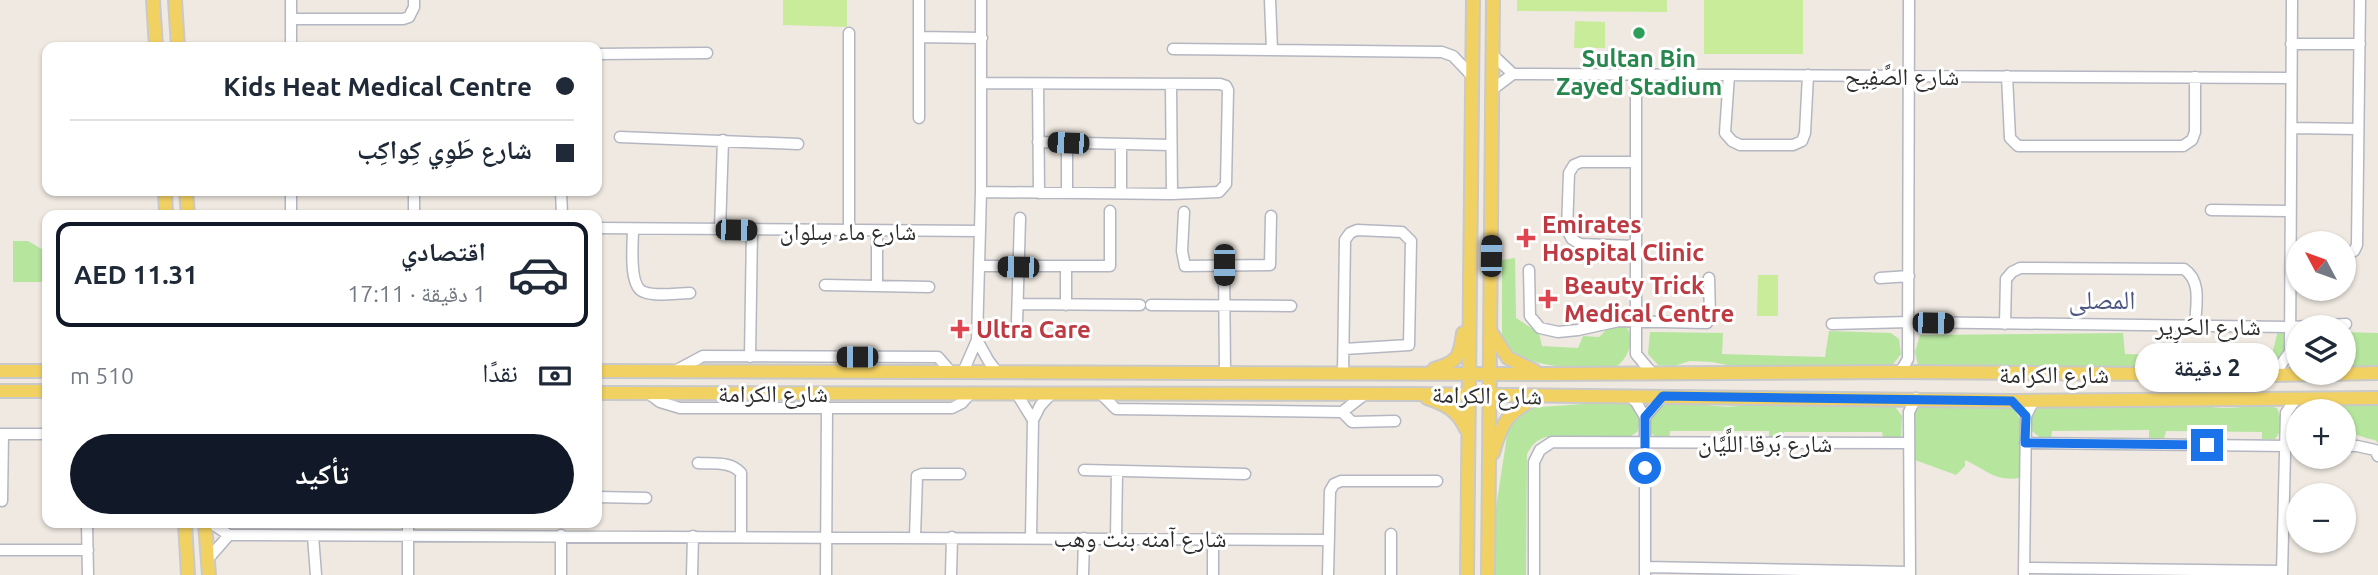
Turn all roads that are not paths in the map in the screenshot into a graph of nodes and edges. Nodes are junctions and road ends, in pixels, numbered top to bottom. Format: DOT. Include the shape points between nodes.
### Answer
graph roads {
  1 [pos="153,0"];
  2 [pos="175,0"];
  3 [pos="291,0"];
  4 [pos="414,0"];
  5 [pos="919,0"];
  6 [pos="981,0"];
  7 [pos="1270,0"];
  8 [pos="1473,0"];
  9 [pos="1493,0"];
  10 [pos="1909,0"];
  11 [pos="2291,0"];
  12 [pos="2360,0"];
  13 [pos="291,19"];
  14 [pos="849,33"];
  15 [pos="919,37"];
  16 [pos="982,38"];
  17 [pos="156,42"];
  18 [pos="178,42"];
  19 [pos="291,42"];
  20 [pos="2291,44"];
  21 [pos="2360,44"];
  22 [pos="1173,49"];
  23 [pos="1272,50"];
  24 [pos="707,53"];
  25 [pos="602,54"];
  26 [pos="1493,55"];
  27 [pos="1513,74"];
  28 [pos="1636,74"];
  29 [pos="1729,75"];
  30 [pos="1808,75"];
  31 [pos="1909,76"];
  32 [pos="2007,76"];
  33 [pos="1473,77"];
  34 [pos="2195,78"];
  35 [pos="2291,78"];
  36 [pos="982,83"];
  37 [pos="1038,84"];
  38 [pos="1171,85"];
  39 [pos="1493,89"];
  40 [pos="919,118"];
  41 [pos="2291,128"];
  42 [pos="2358,129"];
  43 [pos="620,137"];
  44 [pos="723,140"];
  45 [pos="1038,142"];
  46 [pos="1068,143"];
  47 [pos="798,144"];
  48 [pos="1121,144"];
  49 [pos="1171,145"];
  50 [pos="1635,162"];
  51 [pos="981,192"];
  52 [pos="1039,193"];
  53 [pos="1067,193"];
  54 [pos="1121,193"];
  55 [pos="1172,194"];
  56 [pos="2211,210"];
  57 [pos="1110,211"];
  58 [pos="2290,211"];
  59 [pos="1184,212"];
  60 [pos="1271,216"];
  61 [pos="1020,218"];
  62 [pos="602,228"];
  63 [pos="633,229"];
  64 [pos="720,229"];
  65 [pos="752,230"];
  66 [pos="849,230"];
  67 [pos="877,231"];
  68 [pos="979,231"];
  69 [pos="2292,231"];
  70 [pos="1635,246"];
  71 [pos="2356,247"];
  72 [pos="1224,265"];
  73 [pos="979,266"];
  74 [pos="1066,266"];
  75 [pos="1018,267"];
  76 [pos="1529,270"];
  77 [pos="1909,276"];
  78 [pos="1709,278"];
  79 [pos="1880,278"];
  80 [pos="825,285"];
  81 [pos="877,286"];
  82 [pos="929,287"];
  83 [pos="690,293"];
  84 [pos="1017,304"];
  85 [pos="1066,305"];
  86 [pos="1224,306"];
  87 [pos="1291,306"];
  88 [pos="1469,317"];
  89 [pos="1635,321"];
  90 [pos="1017,322"];
  91 [pos="1909,322"];
  92 [pos="1832,324"];
  93 [pos="2005,324"];
  94 [pos="2195,325"];
  95 [pos="2286,327"];
  96 [pos="1490,329"];
  97 [pos="977,340"];
  98 [pos="1344,349"];
  99 [pos="1636,354"];
  100 [pos="750,357"];
  101 [pos="2286,358"];
  102 [pos="1908,359"];
  103 [pos="0,370"];
  104 [pos="42,371"];
  105 [pos="602,371"];
  106 [pos="675,371"];
  107 [pos="957,372"];
  108 [pos="998,372"];
  109 [pos="1899,372"];
  110 [pos="1919,372"];
  111 [pos="2356,372"];
  112 [pos="1225,373"];
  113 [pos="1343,373"];
  114 [pos="1422,373"];
  115 [pos="1469,373"];
  116 [pos="1619,373"];
  117 [pos="1651,373"];
  118 [pos="2286,373"];
  119 [pos="2378,373"];
  120 [pos="1489,374"];
  121 [pos="1542,374"];
  122 [pos="2269,375"];
  123 [pos="0,391"];
  124 [pos="42,391"];
  125 [pos="648,393"];
  126 [pos="971,394"];
  127 [pos="1017,394"];
  128 [pos="1051,394"];
  129 [pos="1101,394"];
  130 [pos="1410,394"];
  131 [pos="602,395"];
  132 [pos="1364,395"];
  133 [pos="1468,395"];
  134 [pos="1489,395"];
  135 [pos="1541,395"];
  136 [pos="1629,396"];
  137 [pos="1663,396"];
  138 [pos="1899,398"];
  139 [pos="1916,398"];
  140 [pos="2378,398"];
  141 [pos="2274,399"];
  142 [pos="2286,399"];
  143 [pos="2296,399"];
  144 [pos="2034,400"];
  145 [pos="2012,401"];
  146 [pos="827,408"];
  147 [pos="1342,412"];
  148 [pos="1909,412"];
  149 [pos="2286,413"];
  150 [pos="2026,416"];
  151 [pos="1645,417"];
  152 [pos="1033,420"];
  153 [pos="1395,421"];
  154 [pos="1,434"];
  155 [pos="42,434"];
  156 [pos="1468,434"];
  157 [pos="1645,443"];
  158 [pos="1909,443"];
  159 [pos="2025,443"];
  160 [pos="2286,446"];
  161 [pos="2356,446"];
  162 [pos="2378,456"];
  163 [pos="698,463"];
  164 [pos="1084,470"];
  165 [pos="1488,471"];
  166 [pos="1117,472"];
  167 [pos="960,474"];
  168 [pos="1245,474"];
  169 [pos="1437,481"];
  170 [pos="602,497"];
  171 [pos="646,498"];
  172 [pos="2,501"];
  173 [pos="87,528"];
  174 [pos="185,528"];
  175 [pos="205,528"];
  176 [pos="218,528"];
  177 [pos="408,528"];
  178 [pos="584,528"];
  179 [pos="1391,534"];
  180 [pos="561,535"];
  181 [pos="583,535"];
  182 [pos="229,536"];
  183 [pos="313,536"];
  184 [pos="409,536"];
  185 [pos="693,536"];
  186 [pos="741,536"];
  187 [pos="826,537"];
  188 [pos="915,537"];
  189 [pos="952,537"];
  190 [pos="1031,538"];
  191 [pos="1084,538"];
  192 [pos="1116,538"];
  193 [pos="1213,539"];
  194 [pos="1329,540"];
  195 [pos="0,550"];
  196 [pos="88,550"];
  197 [pos="208,559"];
  198 [pos="1645,571"];
  199 [pos="2024,572"];
  200 [pos="2282,573"];
  201 [pos="1910,574"];
  202 [pos="88,575"];
  203 [pos="188,575"];
  204 [pos="209,575"];
  205 [pos="316,575"];
  206 [pos="408,575"];
  207 [pos="561,575"];
  208 [pos="692,575"];
  209 [pos="825,575"];
  210 [pos="951,575"];
  211 [pos="1083,575"];
  212 [pos="1213,575"];
  213 [pos="1328,575"];
  214 [pos="1391,575"];
  215 [pos="1467,575"];
  216 [pos="1488,575"];
  217 [pos="1534,575"];
  1 -- 17 [label="main road"];
  2 -- 18 [label="main road"];
  3 -- 13 [label="street"];
  4 -- 13 [label="street" via="409,17 403,19"];
  5 -- 15 [label="street"];
  6 -- 16 [label="street"];
  7 -- 23 [label="street"];
  8 -- 33 [label="main road"];
  9 -- 26 [label="main road"];
  10 -- 31 [label="street"];
  11 -- 20 [label="street"];
  12 -- 21 [label="street"];
  13 -- 19 [label="street"];
  14 -- 66 [label="street"];
  15 -- 16 [label="street"];
  15 -- 40 [label="street"];
  16 -- 36 [label="street"];
  20 -- 21 [label="street"];
  20 -- 35 [label="street"];
  21 -- 42 [label="street"];
  22 -- 23 [label="street"];
  23 -- 33 [label="street" via="1442,52 1453,56"];
  24 -- 25 [label="street"];
  26 -- 27 [label="street"];
  26 -- 39 [label="main road"];
  27 -- 28 [label="street, شارع الصَّفِيح"];
  27 -- 39 [label="street"];
  28 -- 29 [label="street, شارع الصَّفِيح"];
  28 -- 50 [label="street"];
  29 -- 30 [label="street, شارع الصَّفِيح"];
  29 -- 30 [label="street" via="1725,133 1740,145 1802,141"];
  30 -- 31 [label="street, شارع الصَّفِيح"];
  31 -- 32 [label="street, شارع الصَّفِيح"];
  31 -- 77 [label="street"];
  32 -- 34 [label="street, شارع الصَّفِيح"];
  32 -- 34 [label="street" via="2010,138 2018,146 2183,146 2192,141 2195,132"];
  33 -- 88 [label="main road"];
  34 -- 35 [label="street, شارع الصَّفِيح"];
  35 -- 41 [label="street"];
  36 -- 37 [label="street"];
  36 -- 51 [label="street"];
  37 -- 38 [label="street"];
  37 -- 45 [label="street"];
  38 -- 49 [label="street"];
  38 -- 55 [label="street" via="1220,84 1228,90 1226,184 1219,192"];
  39 -- 96 [label="main road"];
  41 -- 42 [label="street"];
  41 -- 58 [label="street"];
  42 -- 71 [label="street"];
  43 -- 44 [label="street"];
  44 -- 47 [label="street"];
  44 -- 64 [label="street"];
  45 -- 46 [label="street"];
  45 -- 52 [label="street"];
  46 -- 48 [label="street"];
  46 -- 53 [label="street"];
  48 -- 49 [label="street"];
  48 -- 54 [label="street"];
  49 -- 55 [label="street"];
  50 -- 70 [label="street"];
  50 -- 70 [label="street" via="1574,165 1569,173 1567,230 1580,244"];
  51 -- 52 [label="street"];
  51 -- 68 [label="street"];
  52 -- 53 [label="street"];
  53 -- 54 [label="street"];
  54 -- 55 [label="street"];
  56 -- 58 [label="street"];
  57 -- 74 [label="street" via="1110,266"];
  58 -- 69 [label="street"];
  59 -- 72 [label="street" via="1185,265"];
  60 -- 72 [label="street" via="1270,265"];
  61 -- 75 [label="street"];
  62 -- 63 [label="street, شارع ماء سِلوان"];
  63 -- 64 [label="street, شارع ماء سِلوان"];
  63 -- 83 [label="street" via="634,282 639,289"];
  64 -- 65 [label="street, شارع ماء سِلوان"];
  65 -- 66 [label="street, شارع ماء سِلوان"];
  65 -- 100 [label="street"];
  66 -- 67 [label="street, شارع ماء سِلوان"];
  67 -- 68 [label="street, شارع ماء سِلوان"];
  67 -- 81 [label="street"];
  68 -- 73 [label="street"];
  70 -- 89 [label="street"];
  72 -- 86 [label="street"];
  73 -- 75 [label="street"];
  73 -- 97 [label="street"];
  74 -- 75 [label="street"];
  74 -- 85 [label="street"];
  75 -- 84 [label="street"];
  76 -- 89 [label="street" via="1530,316 1540,328 1558,332"];
  77 -- 79 [label="street"];
  77 -- 91 [label="street"];
  78 -- 89 [label="street" via="1707,323"];
  80 -- 81 [label="street"];
  81 -- 82 [label="street"];
  84 -- 85 [label="street"];
  84 -- 90 [label="street"];
  85 -- 86 [label="street"];
  86 -- 87 [label="street"];
  86 -- 112 [label="street"];
  88 -- 114 [label="main road" via="1454,361"];
  88 -- 115 [label="main road"];
  89 -- 99 [label="street"];
  91 -- 92 [label="street, شارع الحَرِير"];
  91 -- 93 [label="street, شارع الحَرِير"];
  91 -- 102 [label="street"];
  93 -- 94 [label="street, شارع الحَرِير"];
  93 -- 94 [label="street" via="2006,279 2020,268 2184,269 2196,282"];
  94 -- 95 [label="street, شارع الحَرِير"];
  96 -- 120 [label="main road"];
  96 -- 121 [label="main road" via="1508,358"];
  97 -- 107 [label="street"];
  97 -- 108 [label="street"];
  98 -- 98 [label="street" via="1345,240 1357,230 1402,232 1411,241 1409,345"];
  98 -- 113 [label="street"];
  99 -- 116 [label="street"];
  99 -- 117 [label="street"];
  100 -- 106 [label="street" via="703,356"];
  100 -- 107 [label="street" via="938,357"];
  101 -- 122 [label="street"];
  102 -- 109 [label="street"];
  102 -- 110 [label="street"];
  103 -- 104 [label="main road"];
  105 -- 106 [label="main road, شارع الكرامة"];
  106 -- 107 [label="main road, شارع الكرامة"];
  107 -- 108 [label="main road, شارع الكرامة"];
  108 -- 112 [label="main road, شارع الكرامة"];
  109 -- 110 [label="main road, شارع الكرامة"];
  109 -- 117 [label="main road, شارع الكرامة"];
  110 -- 122 [label="main road, شارع الكرامة"];
  111 -- 119 [label="main road, شارع الكرامة"];
  112 -- 113 [label="main road, شارع الكرامة"];
  113 -- 114 [label="main road, شارع الكرامة"];
  114 -- 115 [label="main road, شارع الكرامة"];
  115 -- 120 [label="main road, شارع الكرامة"];
  115 -- 133 [label="main road"];
  116 -- 117 [label="main road, شارع الكرامة"];
  116 -- 121 [label="main road, شارع الكرامة"];
  118 -- 122 [label="main road, شارع الكرامة"];
  120 -- 121 [label="main road, شارع الكرامة"];
  120 -- 134 [label="main road"];
  123 -- 124 [label="main road"];
  125 -- 126 [label="main road, شارع الكرامة"];
  125 -- 131 [label="main road, شارع الكرامة"];
  125 -- 146 [label="street" via="680,408"];
  126 -- 127 [label="main road, شارع الكرامة"];
  126 -- 146 [label="street" via="952,408"];
  127 -- 128 [label="main road, شارع الكرامة"];
  127 -- 152 [label="street"];
  128 -- 129 [label="main road, شارع الكرامة"];
  128 -- 152 [label="street"];
  129 -- 132 [label="main road, شارع الكرامة"];
  129 -- 147 [label="street" via="1116,409"];
  130 -- 132 [label="main road, شارع الكرامة"];
  130 -- 133 [label="main road, شارع الكرامة"];
  130 -- 156 [label="main road" via="1451,408"];
  132 -- 147 [label="street"];
  133 -- 134 [label="main road, شارع الكرامة"];
  133 -- 156 [label="main road"];
  134 -- 135 [label="main road, شارع الكرامة"];
  134 -- 165 [label="main road"];
  135 -- 136 [label="main road, شارع الكرامة"];
  135 -- 165 [label="main road" via="1506,418"];
  136 -- 137 [label="main road, شارع الكرامة"];
  136 -- 151 [label="street"];
  137 -- 138 [label="main road, شارع الكرامة"];
  137 -- 151 [label="street"];
  138 -- 139 [label="main road, شارع الكرامة"];
  138 -- 148 [label="street"];
  139 -- 145 [label="main road, شارع الكرامة"];
  139 -- 148 [label="street"];
  140 -- 143 [label="main road, شارع الكرامة"];
  141 -- 142 [label="main road, شارع الكرامة"];
  141 -- 144 [label="main road, شارع الكرامة"];
  141 -- 149 [label="street"];
  144 -- 145 [label="main road, شارع الكرامة"];
  144 -- 150 [label="street"];
  145 -- 150 [label="street"];
  146 -- 187 [label="street"];
  147 -- 153 [label="street" via="1352,422"];
  148 -- 158 [label="street"];
  150 -- 159 [label="street"];
  151 -- 157 [label="street"];
  152 -- 190 [label="street"];
  154 -- 155 [label="street"];
  154 -- 172 [label="street"];
  156 -- 215 [label="main road"];
  157 -- 158 [label="street, شارع بَرقا اللَّيَّان"];
  157 -- 198 [label="street"];
  157 -- 217 [label="street, شارع بَرقا اللَّيَّان" via="1552,442 1540,450 1534,462"];
  158 -- 201 [label="street"];
  159 -- 160 [label="street"];
  159 -- 199 [label="street"];
  160 -- 200 [label="street"];
  161 -- 162 [label="street" via="2375,450"];
  163 -- 186 [label="street" via="729,464 741,473"];
  164 -- 166 [label="street"];
  165 -- 216 [label="main road"];
  166 -- 168 [label="street"];
  166 -- 192 [label="street"];
  167 -- 188 [label="street" via="915,478"];
  169 -- 194 [label="street" via="1334,484"];
  170 -- 171 [label="street"];
  173 -- 196 [label="street"];
  174 -- 203 [label="main road"];
  175 -- 197 [label="main road"];
  176 -- 182 [label="street"];
  177 -- 184 [label="street"];
  178 -- 181 [label="street"];
  179 -- 214 [label="street"];
  180 -- 181 [label="street, شارع آمنه بنت وهب"];
  180 -- 184 [label="street, شارع آمنه بنت وهب"];
  180 -- 207 [label="street"];
  181 -- 185 [label="street, شارع آمنه بنت وهب"];
  182 -- 183 [label="street, شارع آمنه بنت وهب"];
  182 -- 197 [label="street"];
  183 -- 184 [label="street, شارع آمنه بنت وهب"];
  183 -- 205 [label="street"];
  184 -- 206 [label="street"];
  185 -- 186 [label="street, شارع آمنه بنت وهب"];
  185 -- 208 [label="street"];
  186 -- 187 [label="street, شارع آمنه بنت وهب"];
  187 -- 188 [label="street, شارع آمنه بنت وهب"];
  187 -- 209 [label="street"];
  188 -- 189 [label="street, شارع آمنه بنت وهب"];
  189 -- 190 [label="street, شارع آمنه بنت وهب"];
  189 -- 210 [label="street"];
  190 -- 191 [label="street, شارع آمنه بنت وهب"];
  191 -- 192 [label="street, شارع آمنه بنت وهب"];
  191 -- 211 [label="street"];
  192 -- 193 [label="street, شارع آمنه بنت وهب"];
  193 -- 194 [label="street, شارع آمنه بنت وهب"];
  193 -- 212 [label="street"];
  194 -- 213 [label="street"];
  195 -- 196 [label="street"];
  196 -- 202 [label="street"];
  197 -- 204 [label="main road"];
  198 -- 201 [label="street"];
  199 -- 200 [label="street"];
}
